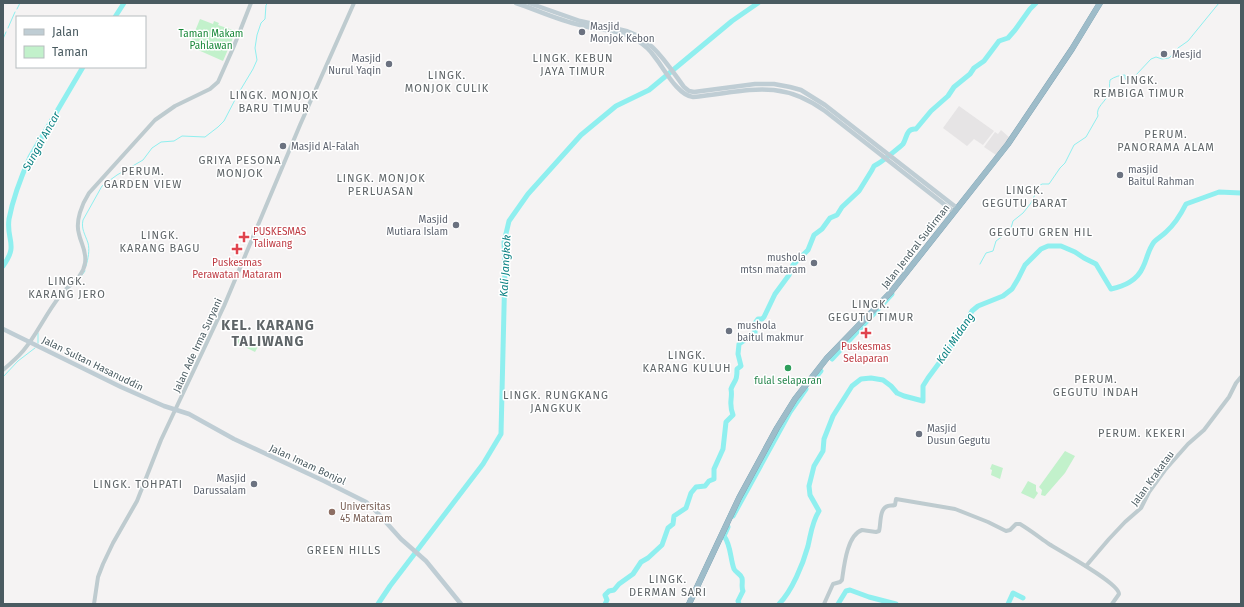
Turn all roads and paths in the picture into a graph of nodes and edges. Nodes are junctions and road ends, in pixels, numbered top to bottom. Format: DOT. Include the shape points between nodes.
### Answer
graph roads {
  1 [pos="251,3"];
  2 [pos="354,3"];
  3 [pos="516,3"];
  4 [pos="529,3"];
  5 [pos="1100,3"];
  6 [pos="560,16"];
  7 [pos="955,210"];
  8 [pos="3,329"];
  9 [pos="34,345"];
  10 [pos="3,370"];
  11 [pos="1241,377"];
  12 [pos="176,409"];
  13 [pos="1086,566"];
  14 [pos="94,604"];
  15 [pos="461,604"];
  16 [pos="689,604"];
  17 [pos="824,604"];
  18 [pos="1112,604"];
  1 -- 9 [label="street" via="218,82 155,120 87,195 78,226 86,255 84,270 64,291 43,320"];
  2 -- 12 [label="street, Jalan Ade Irma Suryani" via="224,306"];
  3 -- 6 [label="main road"];
  4 -- 6 [label="main road"];
  5 -- 7 [label="highway, Jalan Jendral Sudirman" via="1023,124"];
  6 -- 7 [label="main road" via="631,32 650,45 677,81 691,92 760,84 796,88 818,100 882,154"];
  7 -- 16 [label="highway, Jalan Jendral Sudirman" via="891,292 827,358 801,391 777,428 730,517"];
  8 -- 9 [label="main road, Jalan Sultan Hasanuddin"];
  9 -- 10 [label="street"];
  9 -- 12 [label="main road, Jalan Sultan Hasanuddin" via="141,397"];
  11 -- 13 [label="street, Jalan Krakatau" via="1209,424 1165,470 1141,508 1124,522"];
  12 -- 14 [label="street, Jalan Ade Irma Suryani" via="135,505 112,543 103,564 98,577"];
  12 -- 15 [label="main road, Jalan Imam Bonjol" via="366,502 434,569"];
  13 -- 17 [label="street" via="1020,524 1006,531 955,509 896,500 895,505 884,508 879,531 862,530 855,535 846,555 841,581 833,584"];
  13 -- 18 [label="street" via="1119,590"];
}
